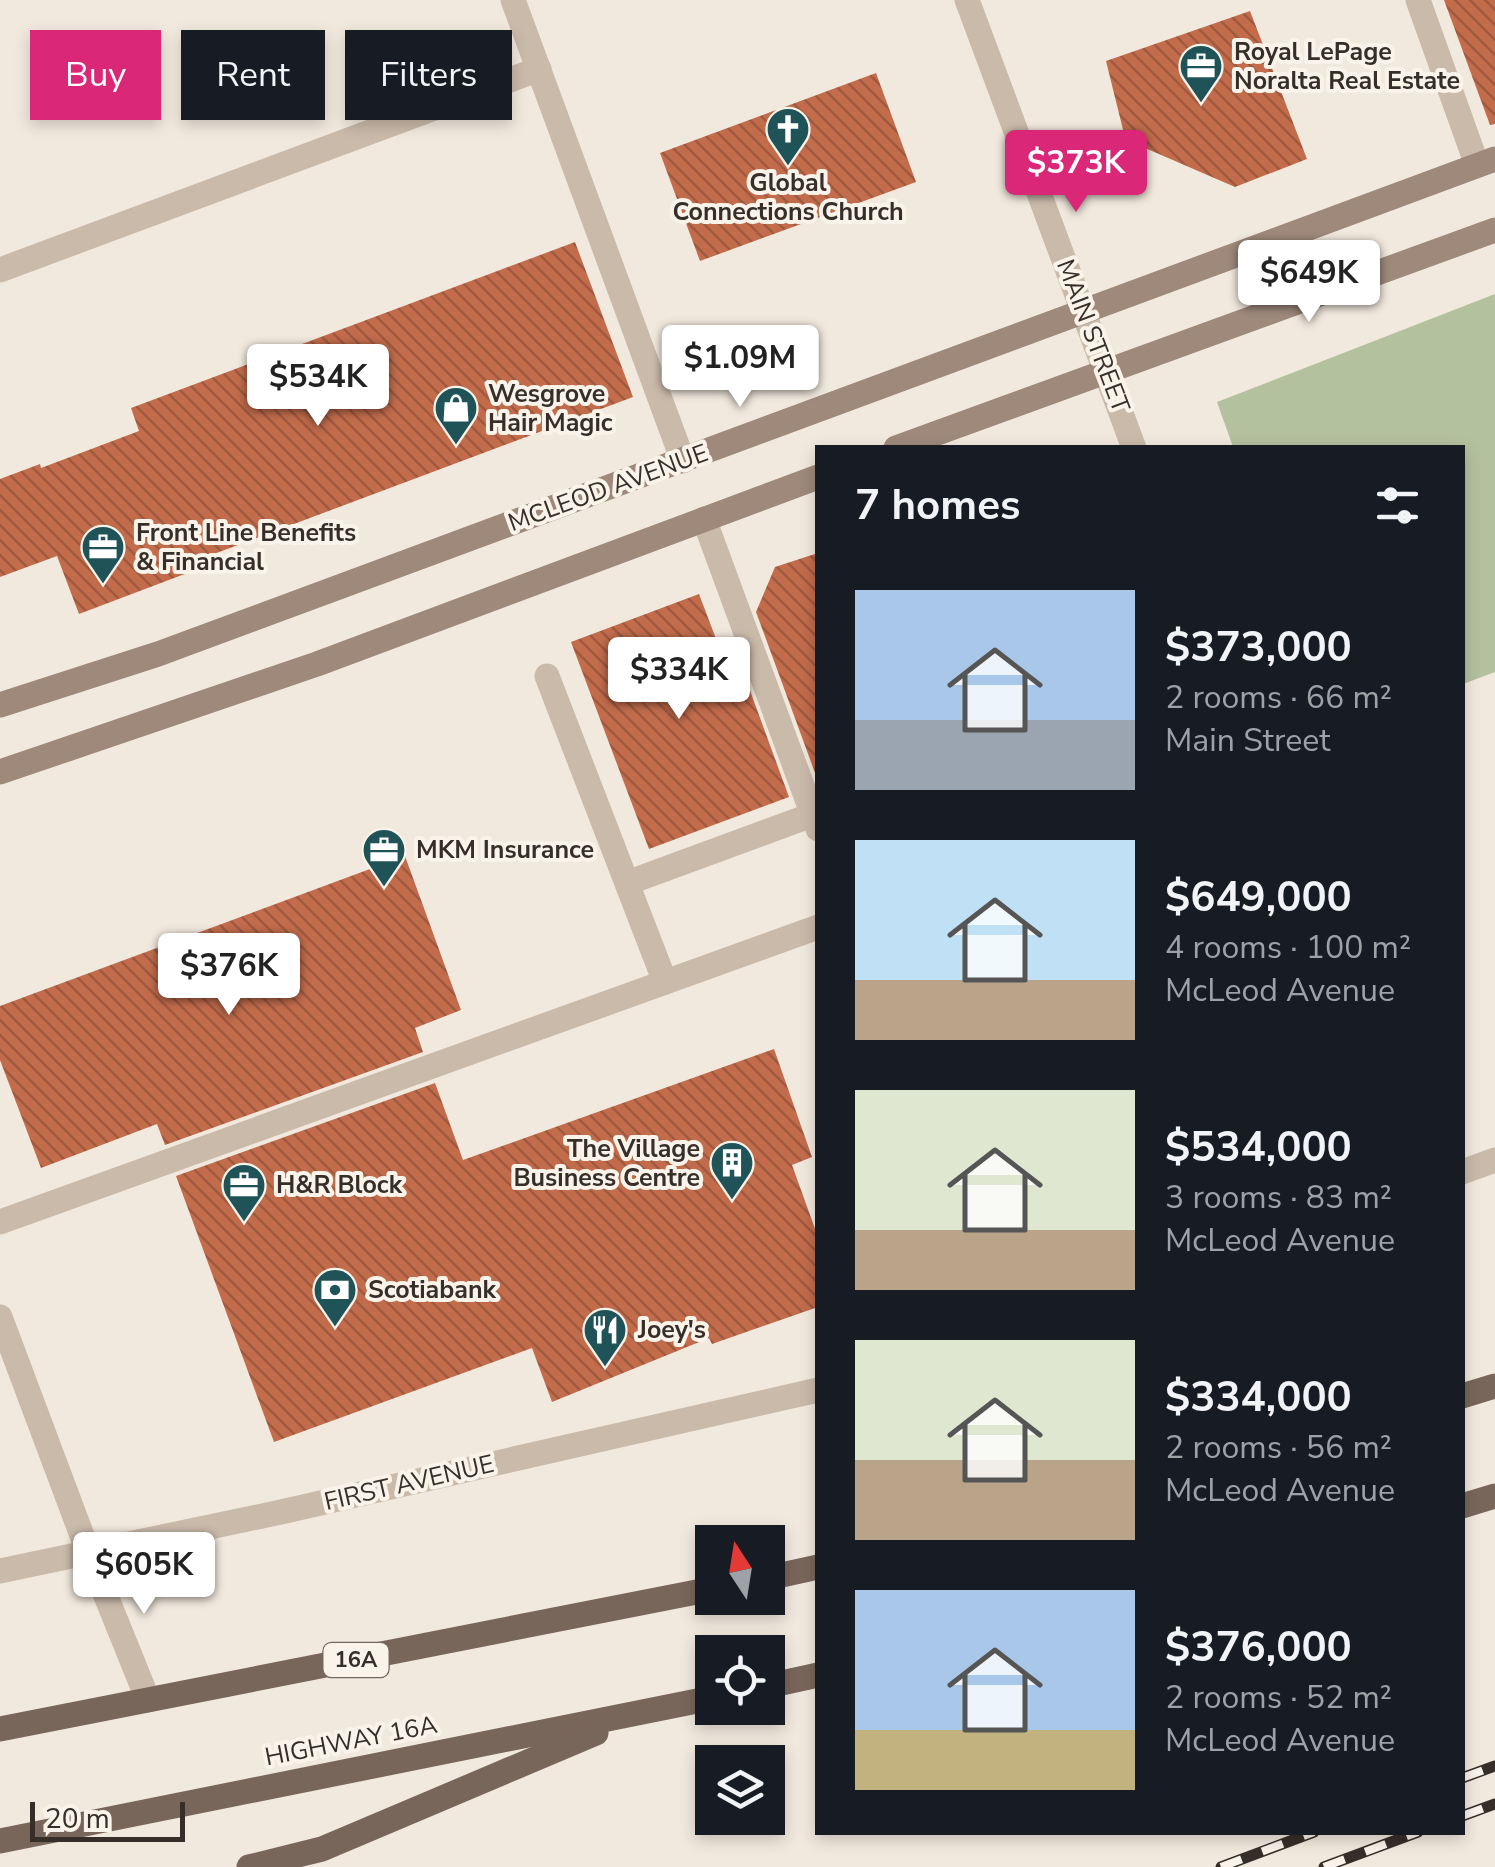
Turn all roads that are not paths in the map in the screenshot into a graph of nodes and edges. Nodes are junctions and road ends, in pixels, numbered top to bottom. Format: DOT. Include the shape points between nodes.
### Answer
graph roads {
  1 [pos="513,0"];
  2 [pos="967,0"];
  3 [pos="1418,0"];
  4 [pos="539,69"];
  5 [pos="1486,162"];
  6 [pos="1495,230"];
  7 [pos="0,270"];
  8 [pos="1083,311"];
  9 [pos="1106,370"];
  10 [pos="904,445"];
  11 [pos="1133,445"];
  12 [pos="683,461"];
  13 [pos="815,478"];
  14 [pos="704,518"];
  15 [pos="547,676"];
  16 [pos="0,704"];
  17 [pos="0,772"];
  18 [pos="815,822"];
  19 [pos="626,883"];
  20 [pos="815,928"];
  21 [pos="665,982"];
  22 [pos="1495,1160"];
  23 [pos="1465,1171"];
  24 [pos="0,1222"];
  25 [pos="0,1316"];
  26 [pos="1495,1386"];
  27 [pos="815,1391"];
  28 [pos="1465,1395"];
  29 [pos="1495,1496"];
  30 [pos="1465,1505"];
  31 [pos="89,1554"];
  32 [pos="815,1569"];
  33 [pos="0,1571"];
  34 [pos="785,1575"];
  35 [pos="695,1592"];
  36 [pos="815,1676"];
  37 [pos="785,1682"];
  38 [pos="148,1700"];
  39 [pos="695,1702"];
  40 [pos="647,1712"];
  41 [pos="0,1729"];
  42 [pos="0,1841"];
  43 [pos="249,1867"];
  1 -- 4 [label="street"];
  2 -- 8 [label="street, MAIN STREET"];
  3 -- 5 [label="street"];
  4 -- 7 [label="street"];
  4 -- 12 [label="street"];
  5 -- 8 [label="street, MCLEOD AVENUE"];
  6 -- 9 [label="street"];
  8 -- 9 [label="street, MAIN STREET"];
  8 -- 12 [label="street, MCLEOD AVENUE"];
  9 -- 10 [label="street"];
  9 -- 11 [label="street, MAIN STREET"];
  12 -- 16 [label="street, MCLEOD AVENUE" via="158,654"];
  13 -- 14 [label="street"];
  14 -- 17 [label="street" via="317,664"];
  14 -- 18 [label="street"];
  15 -- 19 [label="street"];
  18 -- 19 [label="street"];
  19 -- 21 [label="street"];
  20 -- 21 [label="street"];
  21 -- 24 [label="street"];
  22 -- 23 [label="street"];
  25 -- 31 [label="street"];
  26 -- 28 [label="main road"];
  27 -- 31 [label="street, FIRST AVENUE"];
  29 -- 30 [label="main road"];
  31 -- 33 [label="street, FIRST AVENUE"];
  31 -- 38 [label="street"];
  32 -- 34 [label="main road"];
  35 -- 38 [label="main road, 16A"];
  36 -- 37 [label="main road"];
  38 -- 41 [label="main road, 16A"];
  39 -- 40 [label="main road, HIGHWAY 16A"];
  40 -- 42 [label="main road, HIGHWAY 16A"];
  40 -- 43 [label="main road" via="322,1850"];
}
